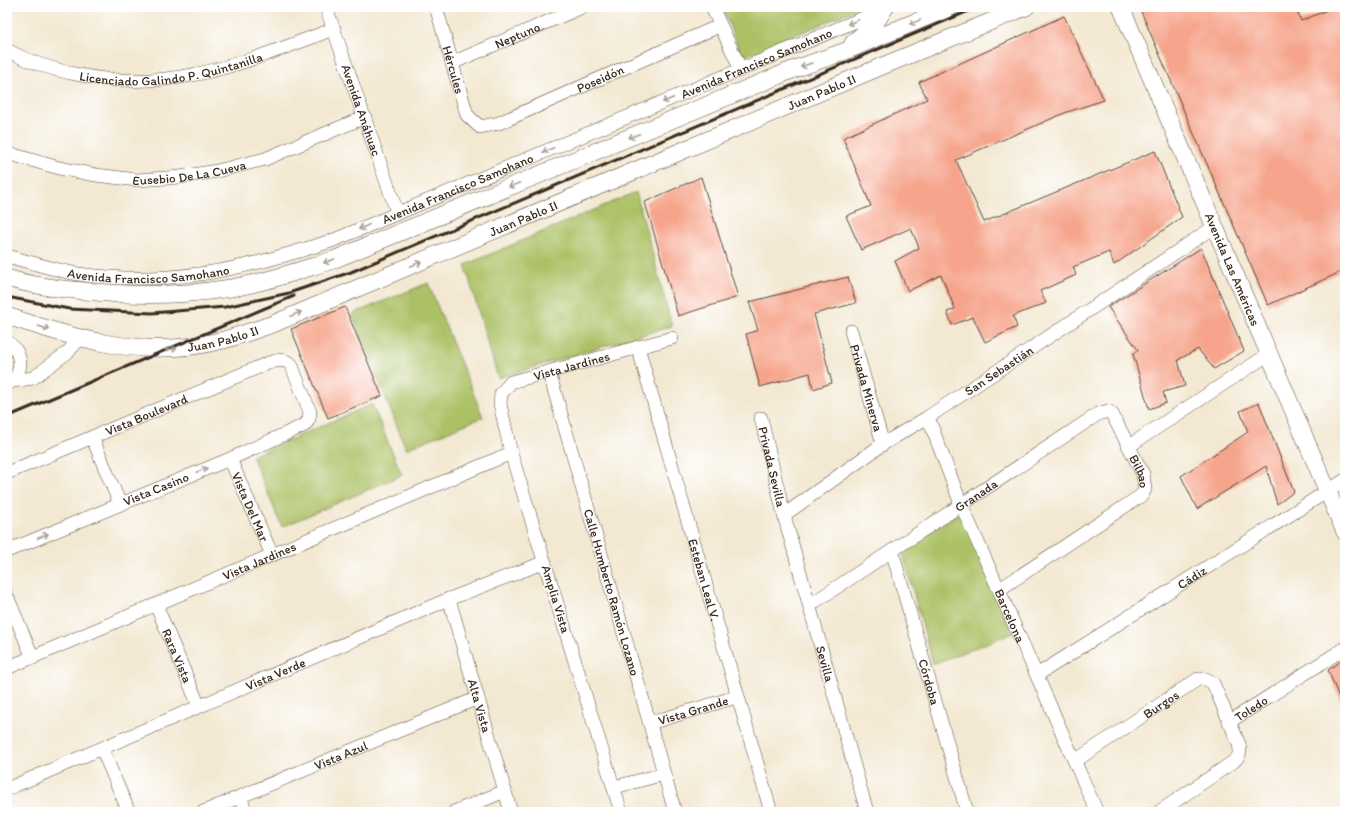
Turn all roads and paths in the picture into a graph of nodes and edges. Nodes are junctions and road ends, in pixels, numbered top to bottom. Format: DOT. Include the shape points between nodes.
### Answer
graph roads {
  1 [pos="326,7"];
  2 [pos="436,7"];
  3 [pos="582,7"];
  4 [pos="712,7"];
  5 [pos="951,7"];
  6 [pos="1026,7"];
  7 [pos="1121,7"];
  8 [pos="885,8"];
  9 [pos="720,26"];
  10 [pos="334,29"];
  11 [pos="7,50"];
  12 [pos="843,52"];
  13 [pos="452,63"];
  14 [pos="741,70"];
  15 [pos="365,117"];
  16 [pos="480,127"];
  17 [pos="7,153"];
  18 [pos="397,212"];
  19 [pos="1214,227"];
  20 [pos="7,256"];
  21 [pos="7,278"];
  22 [pos="7,316"];
  23 [pos="851,331"];
  24 [pos="672,338"];
  25 [pos="79,339"];
  26 [pos="7,342"];
  27 [pos="638,347"];
  28 [pos="1269,354"];
  29 [pos="286,361"];
  30 [pos="549,372"];
  31 [pos="10,382"];
  32 [pos="506,387"];
  33 [pos="928,417"];
  34 [pos="761,418"];
  35 [pos="92,437"];
  36 [pos="883,444"];
  37 [pos="1129,446"];
  38 [pos="511,453"];
  39 [pos="230,458"];
  40 [pos="7,472"];
  41 [pos="1345,480"];
  42 [pos="1328,491"];
  43 [pos="120,504"];
  44 [pos="961,504"];
  45 [pos="784,514"];
  46 [pos="1345,532"];
  47 [pos="7,551"];
  48 [pos="892,551"];
  49 [pos="272,555"];
  50 [pos="545,562"];
  51 [pos="1000,589"];
  52 [pos="7,596"];
  53 [pos="449,599"];
  54 [pos="156,605"];
  55 [pos="810,605"];
  56 [pos="1345,648"];
  57 [pos="33,658"];
  58 [pos="7,668"];
  59 [pos="1037,675"];
  60 [pos="736,697"];
  61 [pos="478,698"];
  62 [pos="199,706"];
  63 [pos="1229,722"];
  64 [pos="650,723"];
  65 [pos="102,749"];
  66 [pos="1075,761"];
  67 [pos="664,774"];
  68 [pos="615,787"];
  69 [pos="7,789"];
  70 [pos="505,791"];
  71 [pos="240,797"];
  72 [pos="129,812"];
  73 [pos="203,812"];
  74 [pos="246,812"];
  75 [pos="454,812"];
  76 [pos="511,812"];
  77 [pos="622,812"];
  78 [pos="675,812"];
  79 [pos="770,812"];
  80 [pos="867,812"];
  81 [pos="967,812"];
  82 [pos="1097,812"];
  83 [pos="1159,812"];
  1 -- 10 [label="street, Avenida Anáhuac"];
  2 -- 13 [label="street, Hércules"];
  3 -- 13 [label="street, Neptuno"];
  4 -- 9 [label="street"];
  5 -- 12 [label="main road, one-way"];
  25 -- 6 [label="main road, Juan Pablo II, one-way" via="115,347 167,350 216,342 273,324"];
  7 -- 19 [label="main road, Avenida Las Américas"];
  8 -- 12 [label="main road" via="876,22"];
  8 -- 14 [label="street, Avenida Francisco Samohano, one-way"];
  9 -- 14 [label="street"];
  9 -- 16 [label="street, Poseidón" via="499,122"];
  10 -- 11 [label="street, Licenciado Galindo P. Quintanilla" via="253,59 206,73 163,80 123,81 86,76 53,69"];
  10 -- 15 [label="street, Avenida Anáhuac"];
  12 -- 21 [label="main road, one-way" via="792,70 333,260 280,277 225,289 169,295 116,295 61,289"];
  13 -- 16 [label="street, Hércules" via="467,115"];
  14 -- 18 [label="street, Avenida Francisco Samohano, one-way"];
  15 -- 17 [label="street, Eusebio De La Cueva" via="265,159 180,177 137,180 96,175 59,168"];
  15 -- 18 [label="street, Avenida Anáhuac"];
  18 -- 20 [label="street, Avenida Francisco Samohano, one-way" via="334,240 300,251 236,268 173,278 91,275"];
  19 -- 28 [label="main road, Avenida Las Américas"];
  19 -- 33 [label="street, San Sebastián"];
  22 -- 25 [label="main road, Juan Pablo II, one-way"];
  23 -- 36 [label="street, Privada Minerva"];
  24 -- 27 [label="street, Vista Jardines"];
  25 -- 31 [label="street" via="68,352 33,378"];
  26 -- 31 [label="street" via="18,353 20,363"];
  27 -- 30 [label="street, Vista Jardines"];
  27 -- 60 [label="street, Esteban Leal V."];
  28 -- 37 [label="street, Bilbao"];
  28 -- 42 [label="main road, Avenida Las Américas"];
  29 -- 35 [label="street, Vista Boulevard" via="278,360 266,364"];
  29 -- 39 [label="street, Vista Casino" via="291,364 310,412 309,419 305,425"];
  30 -- 32 [label="street, Vista Jardines" via="511,382"];
  30 -- 64 [label="street, Calle Humberto Ramón Lozano"];
  32 -- 38 [label="street, Amplia Vista" via="501,394 500,404"];
  33 -- 36 [label="street, San Sebastián"];
  33 -- 44 [label="street, Barcelona"];
  34 -- 45 [label="street, Privada Sevilla"];
  35 -- 40 [label="street, Vista Boulevard"];
  35 -- 43 [label="street"];
  36 -- 45 [label="street, San Sebastián"];
  37 -- 44 [label="street, Granada" via="1112,414 1108,411 1098,414"];
  37 -- 51 [label="street, Bilbao" via="1145,482 1142,495"];
  38 -- 49 [label="street, Vista Jardines"];
  38 -- 50 [label="street, Amplia Vista"];
  43 -- 39 [label="street, Vista Casino, one-way"];
  39 -- 49 [label="street, Vista Del Mar"];
  41 -- 42 [label="street, Cádiz"];
  42 -- 46 [label="main road, Avenida Las Américas"];
  42 -- 59 [label="street, Cádiz"];
  47 -- 43 [label="street, Vista Casino, one-way"];
  44 -- 48 [label="street, Granada"];
  44 -- 51 [label="street, Barcelona"];
  45 -- 55 [label="street, Sevilla"];
  48 -- 55 [label="street, Granada"];
  48 -- 81 [label="street, Córdoba"];
  49 -- 54 [label="street, Vista Jardines"];
  50 -- 53 [label="street, Vista Verde"];
  50 -- 68 [label="street, Amplia Vista"];
  51 -- 59 [label="street, Barcelona"];
  52 -- 57 [label="street"];
  53 -- 61 [label="street, Alta Vista"];
  53 -- 62 [label="street, Vista Verde"];
  54 -- 57 [label="street, Vista Jardines"];
  54 -- 62 [label="street, Rara Vista"];
  55 -- 80 [label="street, Sevilla"];
  56 -- 63 [label="street, Toledo"];
  57 -- 58 [label="street, Vista Jardines"];
  59 -- 66 [label="street, Barcelona"];
  60 -- 64 [label="street, Vista Grande"];
  60 -- 79 [label="street, Esteban Leal V."];
  61 -- 70 [label="street, Alta Vista"];
  61 -- 71 [label="street, Vista Azul"];
  62 -- 65 [label="street, Vista Verde"];
  63 -- 66 [label="street, Burgos" via="1212,683 1206,679 1198,679"];
  63 -- 83 [label="street, Toledo" via="1239,744 1239,756"];
  64 -- 67 [label="street, Calle Humberto Ramón Lozano"];
  65 -- 69 [label="street, Vista Verde"];
  65 -- 72 [label="street"];
  66 -- 82 [label="street, Barcelona"];
  67 -- 68 [label="street"];
  67 -- 78 [label="street, Calle Humberto Ramón Lozano"];
  68 -- 77 [label="street, Amplia Vista"];
  70 -- 75 [label="street"];
  70 -- 76 [label="street, Alta Vista"];
  71 -- 73 [label="street, Vista Azul"];
  71 -- 74 [label="street"];
}
